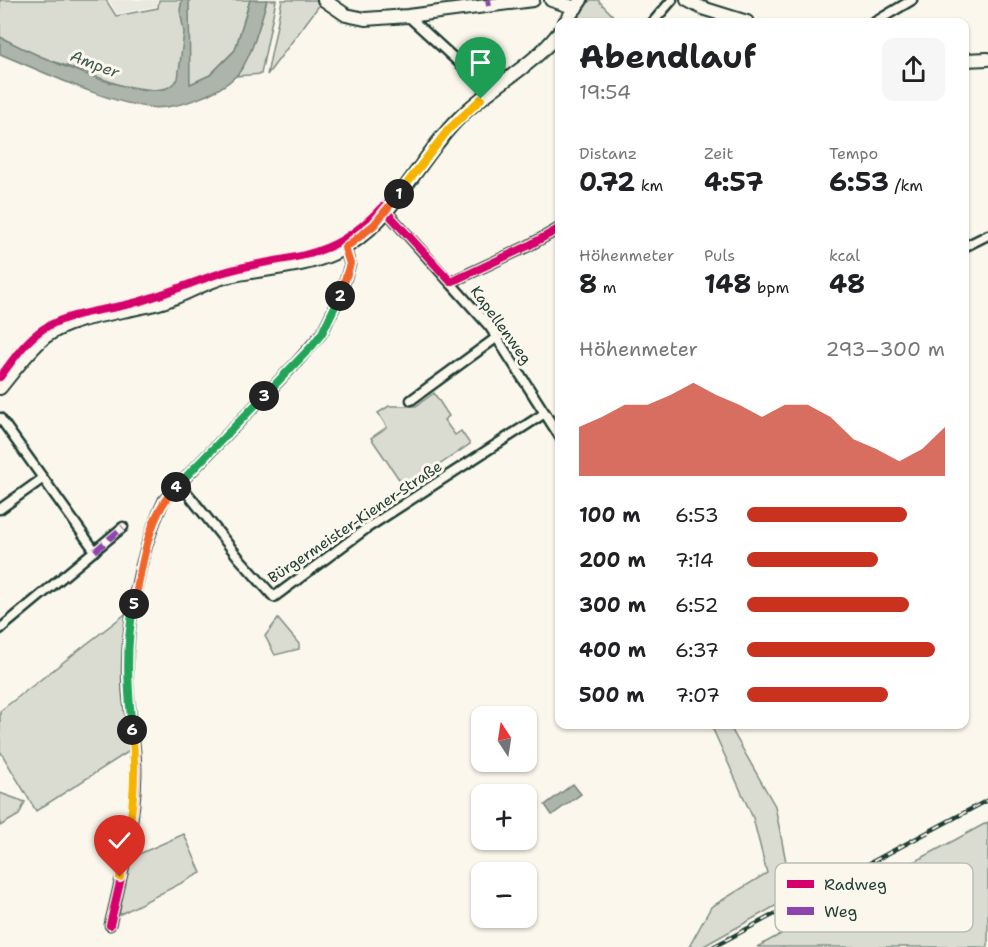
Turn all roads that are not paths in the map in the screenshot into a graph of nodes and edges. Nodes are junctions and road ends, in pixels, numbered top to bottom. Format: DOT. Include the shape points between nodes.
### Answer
graph roads {
  1 [pos="324,0"];
  2 [pos="533,0"];
  3 [pos="551,0"];
  4 [pos="672,0"];
  5 [pos="687,0"];
  6 [pos="912,0"];
  7 [pos="578,4"];
  8 [pos="408,16"];
  9 [pos="569,18"];
  10 [pos="656,18"];
  11 [pos="734,18"];
  12 [pos="881,18"];
  13 [pos="555,36"];
  14 [pos="988,59"];
  15 [pos="969,60"];
  16 [pos="490,91"];
  17 [pos="386,211"];
  18 [pos="555,231"];
  19 [pos="988,235"];
  20 [pos="969,244"];
  21 [pos="345,248"];
  22 [pos="451,282"];
  23 [pos="496,338"];
  24 [pos="0,388"];
  25 [pos="411,400"];
  26 [pos="545,413"];
  27 [pos="0,418"];
  28 [pos="555,424"];
  29 [pos="42,479"];
  30 [pos="180,483"];
  31 [pos="0,509"];
  32 [pos="123,527"];
  33 [pos="95,551"];
  34 [pos="0,629"];
  35 [pos="110,925"];
  1 -- 8 [label="street" via="355,17"];
  2 -- 8 [label="street"];
  3 -- 7 [label="street"];
  4 -- 10 [label="street"];
  5 -- 11 [label="street"];
  6 -- 12 [label="street"];
  7 -- 9 [label="street"];
  8 -- 16 [label="street"];
  13 -- 16 [label="street"];
  14 -- 15 [label="street"];
  16 -- 17 [label="street" via="448,130"];
  17 -- 21 [label="street"];
  17 -- 22 [label="street, Kapellenweg"];
  18 -- 22 [label="street"];
  19 -- 20 [label="street"];
  21 -- 24 [label="street" via="305,264 224,278 165,301 68,325 39,342"];
  21 -- 30 [label="street" via="350,264 322,333"];
  22 -- 23 [label="street, Kapellenweg"];
  23 -- 25 [label="street"];
  23 -- 26 [label="street, Kapellenweg"];
  26 -- 28 [label="street, Kapellenweg"];
  26 -- 30 [label="street, Bürgermeister-Kiener-Straße" via="367,528 274,597"];
  27 -- 29 [label="street"];
  29 -- 31 [label="street"];
  29 -- 33 [label="street"];
  30 -- 35 [label="street" via="164,500 155,519 133,608 128,689 135,752 134,798 131,831"];
  32 -- 33 [label="street"];
  33 -- 34 [label="street"];
}
